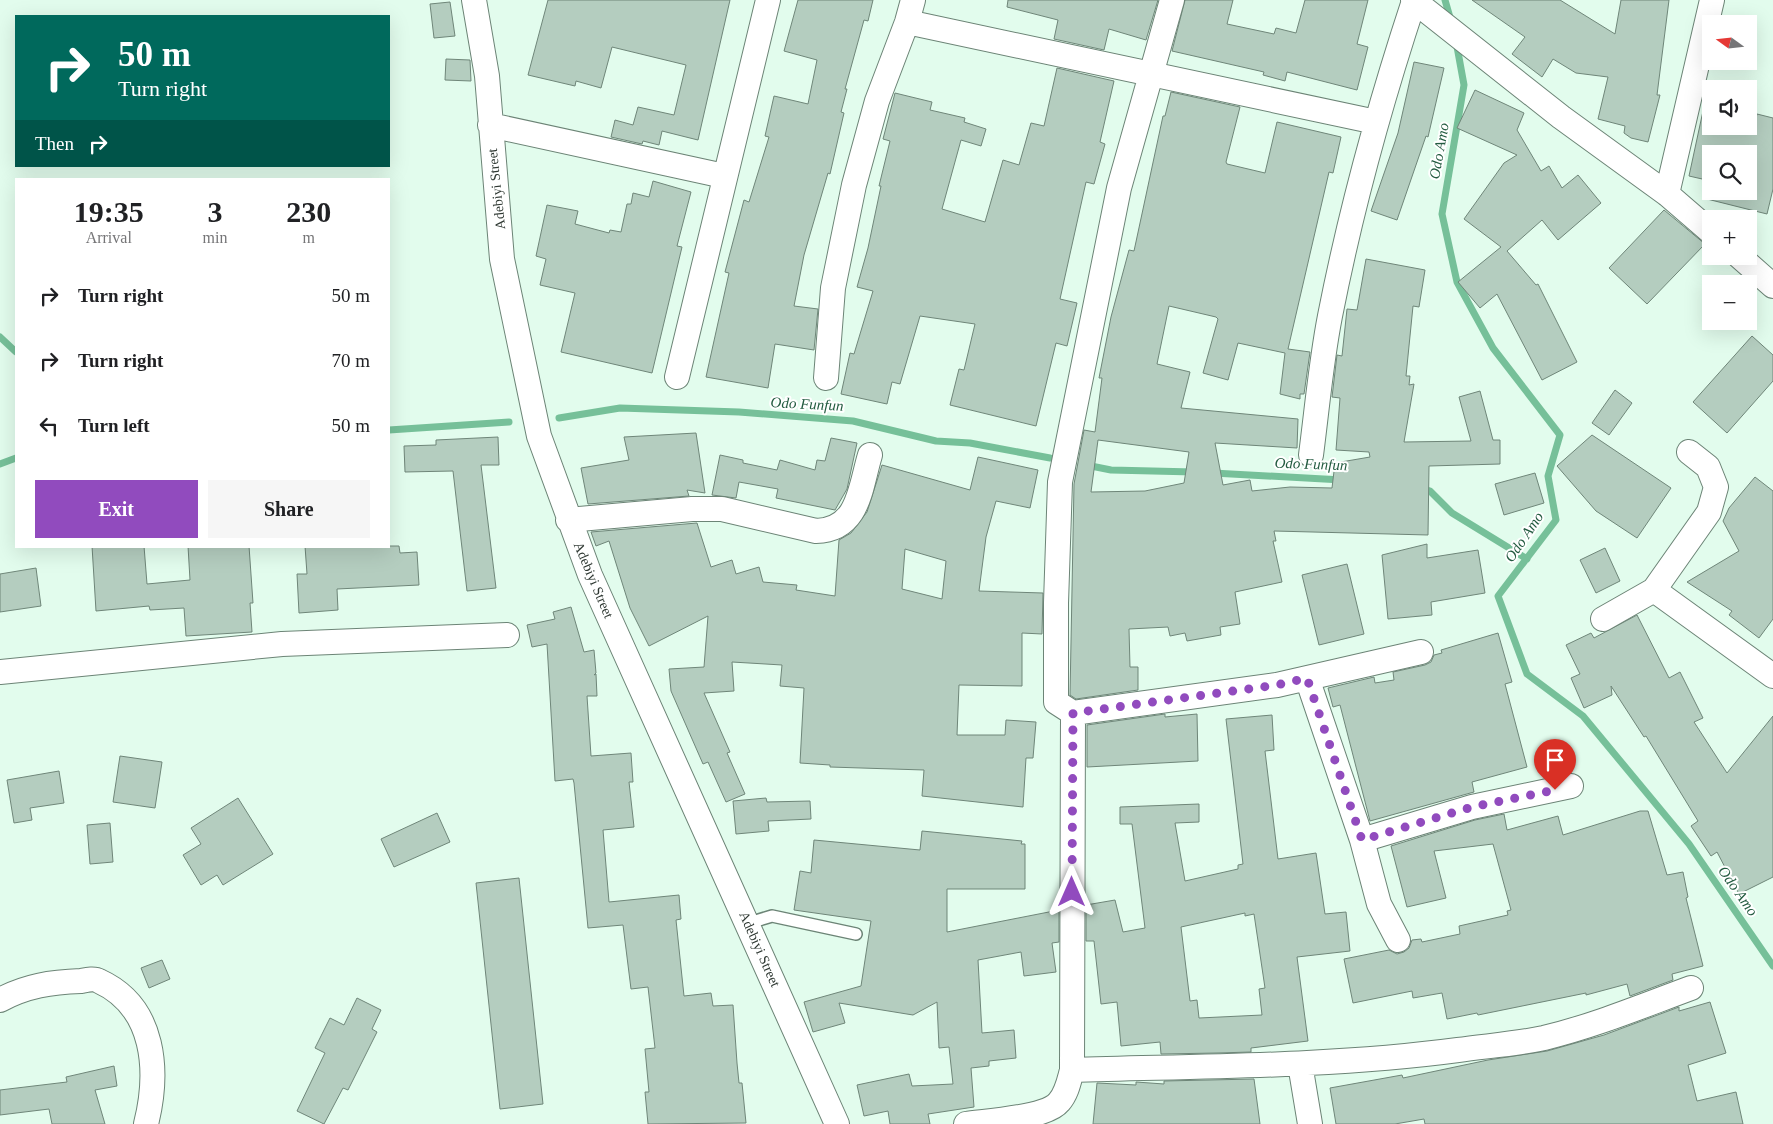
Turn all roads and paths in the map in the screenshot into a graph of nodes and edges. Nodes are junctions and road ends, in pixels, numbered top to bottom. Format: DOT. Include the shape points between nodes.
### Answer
graph roads {
  1 [pos="474,0"];
  2 [pos="768,0"];
  3 [pos="1172,0"];
  4 [pos="1413,0"];
  5 [pos="1712,0"];
  6 [pos="910,11"];
  7 [pos="1153,73"];
  8 [pos="1376,122"];
  9 [pos="490,125"];
  10 [pos="724,176"];
  11 [pos="1667,194"];
  12 [pos="1702,224"];
  13 [pos="1749,265"];
  14 [pos="1773,286"];
  15 [pos="677,377"];
  16 [pos="826,378"];
  17 [pos="1689,452"];
  18 [pos="870,455"];
  19 [pos="1311,455"];
  20 [pos="568,520"];
  21 [pos="1654,590"];
  22 [pos="1603,619"];
  23 [pos="507,636"];
  24 [pos="1420,652"];
  25 [pos="0,672"];
  26 [pos="1773,676"];
  27 [pos="1307,678"];
  28 [pos="1073,713"];
  29 [pos="1571,786"];
  30 [pos="1362,840"];
  31 [pos="748,923"];
  32 [pos="856,934"];
  33 [pos="1398,940"];
  34 [pos="1691,988"];
  35 [pos="0,1000"];
  36 [pos="1300,1064"];
  37 [pos="1072,1070"];
  38 [pos="146,1124"];
  39 [pos="837,1124"];
  40 [pos="966,1124"];
  41 [pos="1310,1124"];
  1 -- 9 [label="street, Adebiyi Street" via="487,76"];
  2 -- 10 [label="street"];
  3 -- 7 [label="street"];
  4 -- 8 [label="street"];
  4 -- 11 [label="street" via="1561,117"];
  5 -- 11 [label="street"];
  6 -- 7 [label="street"];
  6 -- 16 [label="street" via="876,101 854,185 833,288"];
  7 -- 8 [label="street"];
  7 -- 28 [label="street" via="1119,188 1060,482 1056,702"];
  8 -- 19 [label="street" via="1330,317"];
  9 -- 10 [label="street"];
  9 -- 20 [label="street, Adebiyi Street" via="506,278 539,436"];
  10 -- 15 [label="street"];
  11 -- 12 [label="street"];
  13 -- 14 [label="street"];
  17 -- 21 [label="street" via="1708,467 1716,487 1710,512"];
  18 -- 20 [label="street" via="850,517 827,531 722,509"];
  20 -- 31 [label="street, Adebiyi Street" via="590,576"];
  21 -- 22 [label="street"];
  21 -- 26 [label="street"];
  23 -- 25 [label="street" via="282,644"];
  24 -- 27 [label="street"];
  27 -- 28 [label="street"];
  27 -- 30 [label="street"];
  28 -- 37 [label="street"];
  29 -- 30 [label="street" via="1472,807"];
  30 -- 33 [label="street" via="1379,904"];
  31 -- 32 [label="lane" via="772,916"];
  31 -- 39 [label="street, Adebiyi Street"];
  34 -- 36 [label="street" via="1542,1038 1409,1056"];
  35 -- 38 [label="street" via="18,990 51,982 98,980 120,996 143,1026 151,1046 154,1065"];
  36 -- 37 [label="street"];
  36 -- 41 [label="street"];
  37 -- 40 [label="street" via="1067,1090 1058,1104 1040,1112"];
}
